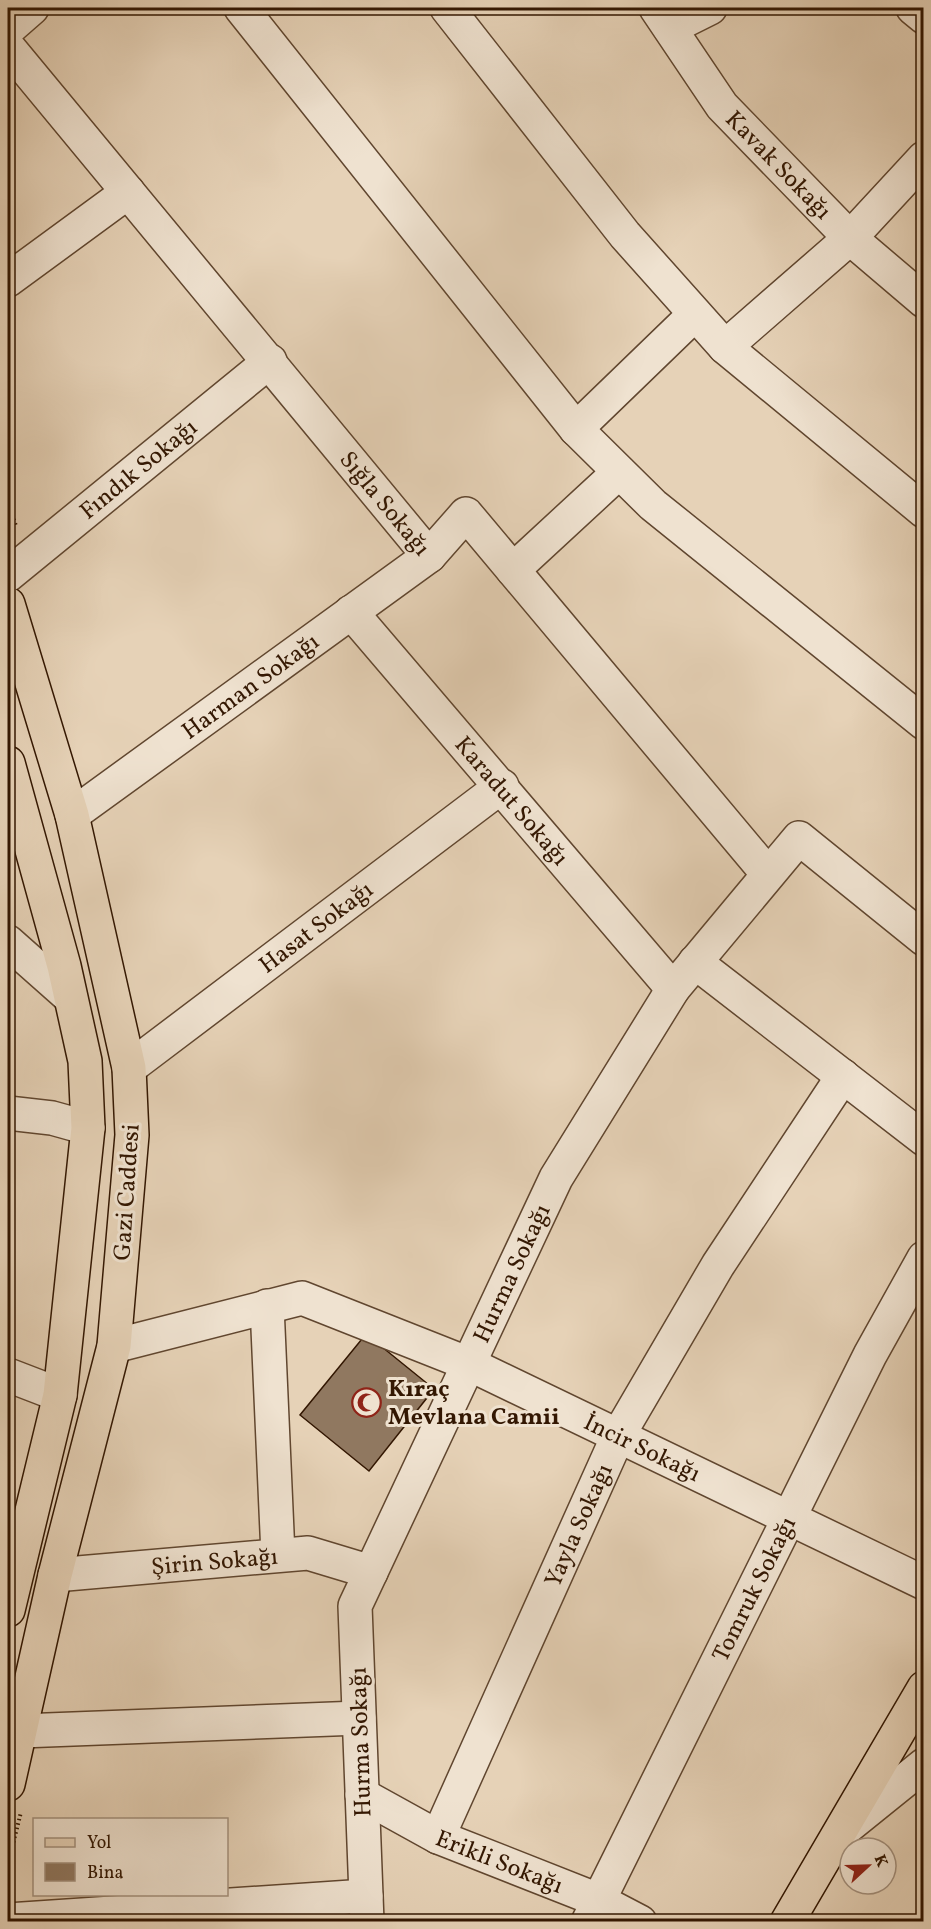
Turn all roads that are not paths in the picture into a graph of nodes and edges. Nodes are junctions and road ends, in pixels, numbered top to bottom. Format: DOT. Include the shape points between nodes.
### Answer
graph roads {
  1 [pos="32,8"];
  2 [pos="241,8"];
  3 [pos="447,8"];
  4 [pos="710,8"];
  5 [pos="913,8"];
  6 [pos="924,17"];
  7 [pos="663,18"];
  8 [pos="8,29"];
  9 [pos="8,47"];
  10 [pos="924,158"];
  11 [pos="128,192"];
  12 [pos="850,237"];
  13 [pos="8,279"];
  14 [pos="924,301"];
  15 [pos="695,314"];
  16 [pos="725,347"];
  17 [pos="270,361"];
  18 [pos="576,429"];
  19 [pos="619,472"];
  20 [pos="924,511"];
  21 [pos="429,556"];
  22 [pos="513,570"];
  23 [pos="8,575"];
  24 [pos="8,604"];
  25 [pos="351,612"];
  26 [pos="924,723"];
  27 [pos="8,763"];
  28 [pos="502,786"];
  29 [pos="72,815"];
  30 [pos="767,873"];
  31 [pos="924,939"];
  32 [pos="8,942"];
  33 [pos="695,962"];
  34 [pos="673,989"];
  35 [pos="70,997"];
  36 [pos="129,1068"];
  37 [pos="843,1076"];
  38 [pos="8,1113"];
  39 [pos="88,1128"];
  40 [pos="924,1139"];
  41 [pos="924,1258"];
  42 [pos="267,1306"];
  43 [pos="114,1346"];
  44 [pos="469,1364"];
  45 [pos="8,1375"];
  46 [pos="60,1395"];
  47 [pos="618,1436"];
  48 [pos="791,1519"];
  49 [pos="278,1555"];
  50 [pos="372,1572"];
  51 [pos="55,1575"];
  52 [pos="924,1583"];
  53 [pos="8,1610"];
  54 [pos="924,1688"];
  55 [pos="359,1718"];
  56 [pos="21,1731"];
  57 [pos="924,1765"];
  58 [pos="8,1784"];
  59 [pos="362,1795"];
  60 [pos="841,1832"];
  61 [pos="438,1837"];
  62 [pos="366,1909"];
  63 [pos="593,1911"];
  64 [pos="8,1920"];
  65 [pos="640,1922"];
  66 [pos="786,1922"];
  1 -- 8 [label="street"];
  2 -- 18 [label="street"];
  3 -- 15 [label="street" via="625,235"];
  4 -- 7 [label="street"];
  5 -- 6 [label="street"];
  7 -- 12 [label="street, Kavak Sokağı" via="722,106"];
  9 -- 11 [label="street, Sığla Sokağı"];
  10 -- 12 [label="street"];
  11 -- 13 [label="street"];
  11 -- 17 [label="street, Sığla Sokağı"];
  12 -- 14 [label="street, Kavak Sokağı"];
  12 -- 16 [label="street"];
  15 -- 16 [label="street"];
  15 -- 18 [label="street"];
  16 -- 20 [label="street"];
  17 -- 21 [label="street, Sığla Sokağı"];
  17 -- 23 [label="street, Fındık Sokağı"];
  18 -- 19 [label="street"];
  19 -- 22 [label="street"];
  19 -- 26 [label="street" via="652,505"];
  21 -- 22 [label="street, Sığla Sokağı" via="466,514"];
  21 -- 25 [label="street, Harman Sokağı"];
  22 -- 30 [label="street, Sığla Sokağı"];
  24 -- 29 [label="main road, Gazi Caddesi"];
  25 -- 28 [label="street, Karadut Sokağı"];
  25 -- 29 [label="street, Harman Sokağı"];
  27 -- 35 [label="main road, Gazi Caddesi"];
  28 -- 34 [label="street, Karadut Sokağı"];
  28 -- 36 [label="street, Hasat Sokağı"];
  29 -- 36 [label="main road, Gazi Caddesi"];
  30 -- 31 [label="street, Hurma Sokağı" via="799,838"];
  30 -- 33 [label="street, Hurma Sokağı"];
  32 -- 35 [label="street"];
  33 -- 34 [label="street, Hurma Sokağı"];
  33 -- 37 [label="street"];
  34 -- 44 [label="street, Hurma Sokağı" via="556,1178"];
  35 -- 39 [label="main road, Gazi Caddesi" via="85,1061"];
  36 -- 43 [label="main road, Gazi Caddesi" via="132,1136"];
  37 -- 40 [label="street"];
  37 -- 47 [label="street, Yayla Sokağı" via="718,1265"];
  38 -- 39 [label="street" via="52,1118"];
  39 -- 46 [label="main road, Gazi Caddesi"];
  41 -- 48 [label="street, Tomruk Sokağı" via="870,1355"];
  42 -- 43 [label="street, İncir Sokağı"];
  42 -- 44 [label="street, İncir Sokağı" via="302,1298"];
  42 -- 49 [label="street"];
  43 -- 51 [label="main road, Gazi Caddesi"];
  44 -- 47 [label="street, İncir Sokağı"];
  44 -- 50 [label="street, Hurma Sokağı"];
  45 -- 46 [label="street"];
  46 -- 53 [label="main road, Gazi Caddesi"];
  47 -- 48 [label="street, İncir Sokağı"];
  47 -- 61 [label="street, Yayla Sokağı"];
  48 -- 52 [label="street, İncir Sokağı"];
  48 -- 63 [label="street, Tomruk Sokağı"];
  49 -- 50 [label="street, Şirin Sokağı" via="308,1553"];
  49 -- 51 [label="street, Şirin Sokağı"];
  50 -- 55 [label="street, Hurma Sokağı" via="355,1606"];
  51 -- 56 [label="main road, Gazi Caddesi"];
  54 -- 60 [label="main road"];
  55 -- 56 [label="street"];
  55 -- 59 [label="street, Hurma Sokağı"];
  56 -- 58 [label="main road, Gazi Caddesi"];
  57 -- 60 [label="street"];
  59 -- 61 [label="street, Erikli Sokağı"];
  59 -- 62 [label="street, Hurma Sokağı"];
  60 -- 66 [label="main road"];
  61 -- 63 [label="street, Erikli Sokağı"];
  62 -- 64 [label="street"];
  63 -- 65 [label="street, Erikli Sokağı"];
}
